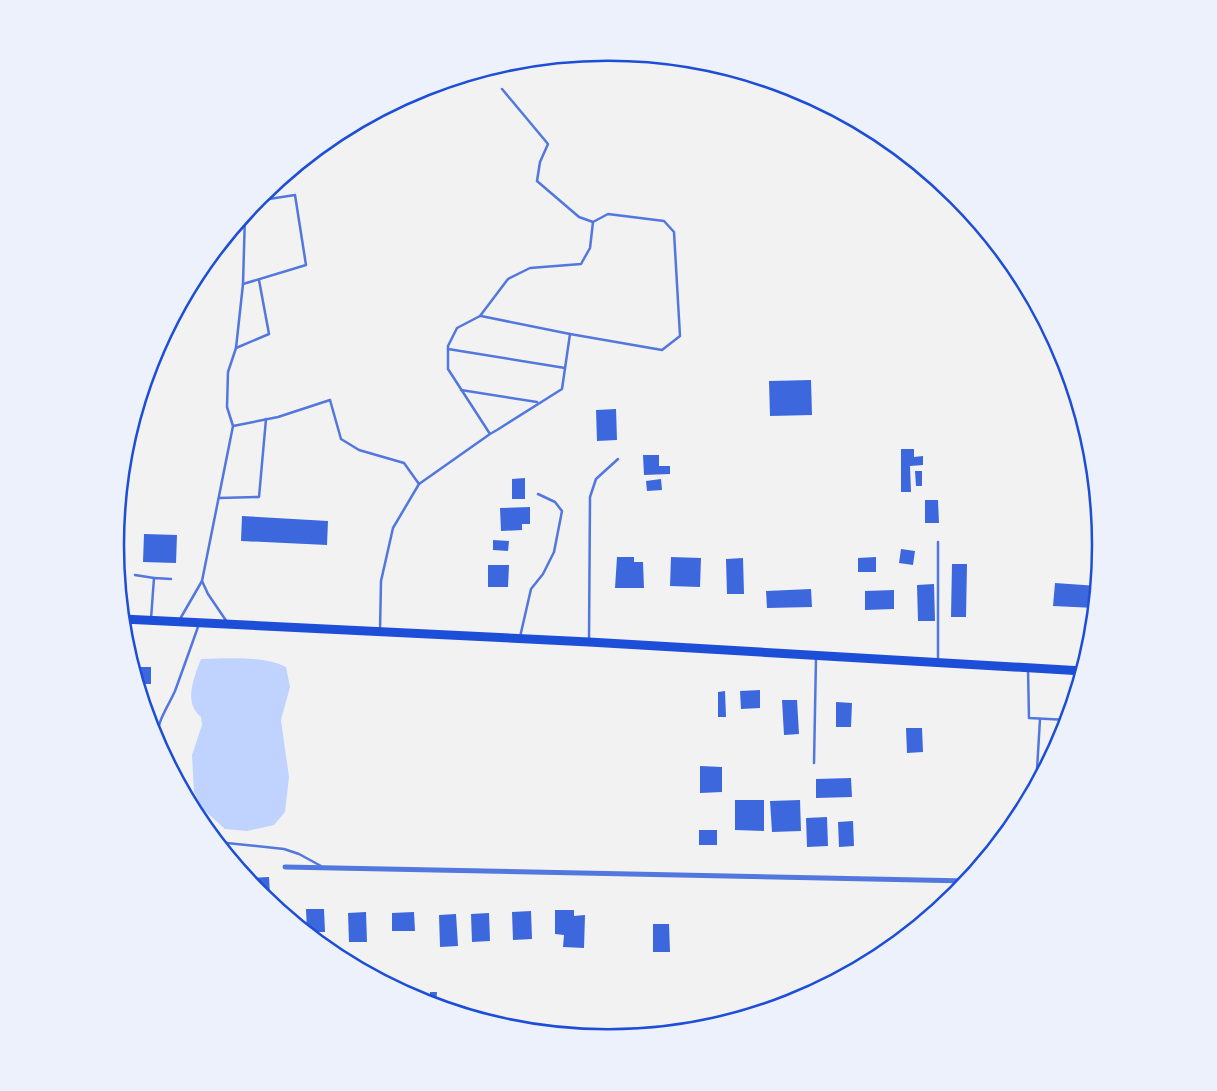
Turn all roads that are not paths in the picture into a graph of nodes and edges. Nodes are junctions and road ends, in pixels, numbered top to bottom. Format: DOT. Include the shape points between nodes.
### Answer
graph roads {
  1 [pos="502,89"];
  2 [pos="270,199"];
  3 [pos="593,222"];
  4 [pos="245,225"];
  5 [pos="259,280"];
  6 [pos="243,284"];
  7 [pos="480,316"];
  8 [pos="570,334"];
  9 [pos="236,348"];
  10 [pos="448,349"];
  11 [pos="565,368"];
  12 [pos="460,390"];
  13 [pos="538,403"];
  14 [pos="266,419"];
  15 [pos="233,426"];
  16 [pos="490,434"];
  17 [pos="618,459"];
  18 [pos="419,484"];
  19 [pos="538,494"];
  20 [pos="219,498"];
  21 [pos="938,542"];
  22 [pos="135,575"];
  23 [pos="154,578"];
  24 [pos="171,579"];
  25 [pos="202,580"];
  26 [pos="130,620"];
  27 [pos="180,620"];
  28 [pos="151,621"];
  29 [pos="200,623"];
  30 [pos="229,624"];
  31 [pos="380,632"];
  32 [pos="520,639"];
  33 [pos="588,642"];
  34 [pos="816,656"];
  35 [pos="938,663"];
  36 [pos="1028,668"];
  37 [pos="1076,671"];
  38 [pos="1040,718"];
  39 [pos="1060,719"];
  40 [pos="158,724"];
  41 [pos="814,763"];
  42 [pos="1037,771"];
  43 [pos="226,843"];
  44 [pos="286,867"];
  45 [pos="324,868"];
  46 [pos="958,881"];
  1 -- 3 [label="lane" via="548,144 540,162 537,181 579,218"];
  2 -- 5 [label="lane" via="295,195 306,264"];
  3 -- 7 [label="lane" via="590,248 581,264 530,268 508,280"];
  3 -- 8 [label="lane" via="608,214 664,221 674,232 680,336 662,350"];
  4 -- 6 [label="lane"];
  5 -- 6 [label="lane"];
  5 -- 9 [label="lane" via="269,334"];
  6 -- 9 [label="lane"];
  7 -- 8 [label="lane"];
  7 -- 10 [label="lane" via="457,328"];
  8 -- 11 [label="lane"];
  9 -- 15 [label="lane" via="228,372 227,407"];
  10 -- 11 [label="lane"];
  10 -- 12 [label="lane" via="448,369"];
  11 -- 13 [label="lane" via="562,389"];
  12 -- 13 [label="lane"];
  12 -- 16 [label="lane"];
  13 -- 16 [label="lane"];
  14 -- 15 [label="lane"];
  14 -- 18 [label="lane" via="330,400 341,439 359,450 404,463"];
  14 -- 20 [label="lane" via="260,497"];
  15 -- 20 [label="lane"];
  16 -- 18 [label="lane"];
  17 -- 33 [label="lane" via="596,479 590,497"];
  18 -- 31 [label="lane" via="394,528 381,581"];
  19 -- 32 [label="lane" via="555,502 562,511 554,552 531,589"];
  20 -- 25 [label="lane"];
  21 -- 35 [label="lane"];
  22 -- 23 [label="lane"];
  23 -- 24 [label="lane"];
  23 -- 28 [label="lane"];
  25 -- 27 [label="lane"];
  25 -- 30 [label="lane"];
  26 -- 28 [label="main road"];
  27 -- 28 [label="main road"];
  27 -- 29 [label="main road"];
  29 -- 30 [label="main road"];
  29 -- 40 [label="lane" via="174,693"];
  30 -- 31 [label="main road"];
  31 -- 32 [label="main road"];
  32 -- 33 [label="main road"];
  33 -- 34 [label="main road"];
  34 -- 35 [label="main road"];
  34 -- 41 [label="lane"];
  35 -- 36 [label="main road"];
  36 -- 37 [label="main road"];
  36 -- 38 [label="lane" via="1028,718"];
  38 -- 39 [label="lane"];
  38 -- 42 [label="lane"];
  43 -- 45 [label="lane" via="284,849"];
  44 -- 45 [label="street"];
  45 -- 46 [label="street"];
}
